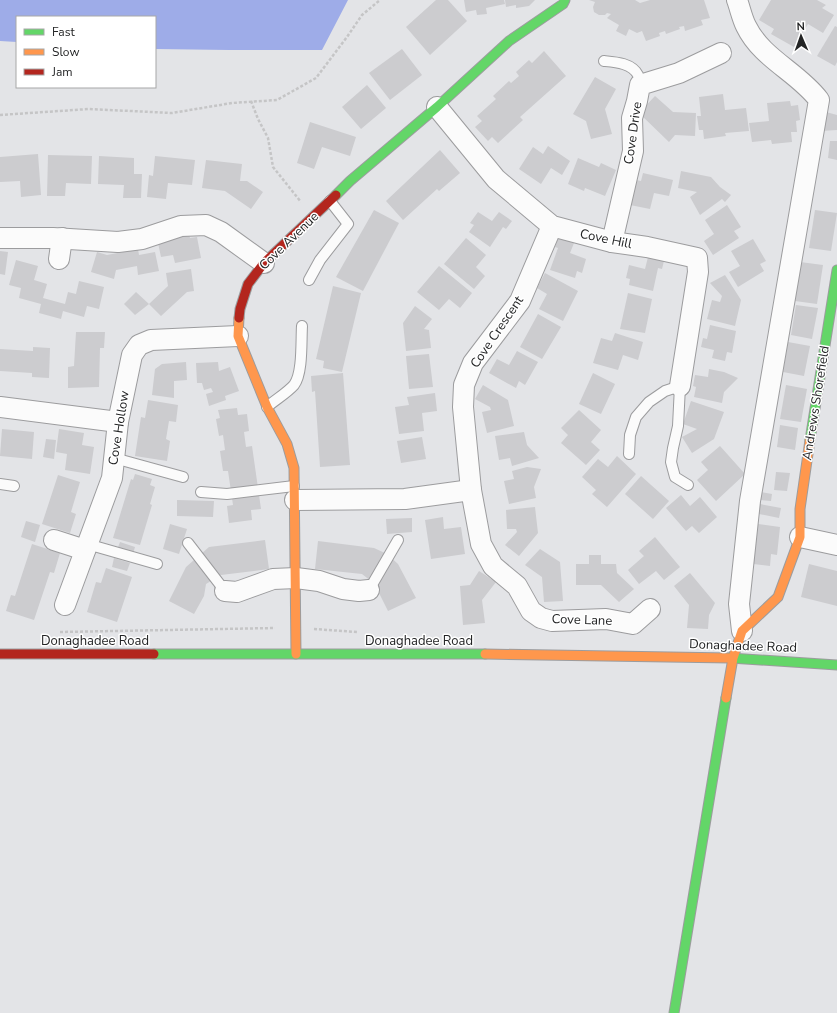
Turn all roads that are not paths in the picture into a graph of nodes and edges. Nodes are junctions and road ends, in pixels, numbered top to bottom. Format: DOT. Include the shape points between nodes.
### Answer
graph roads {
  1 [pos="565,0"];
  2 [pos="737,0"];
  3 [pos="721,53"];
  4 [pos="604,61"];
  5 [pos="640,85"];
  6 [pos="438,107"];
  7 [pos="330,201"];
  8 [pos="552,226"];
  9 [pos="0,238"];
  10 [pos="62,238"];
  11 [pos="612,242"];
  12 [pos="59,260"];
  13 [pos="264,263"];
  14 [pos="837,270"];
  15 [pos="309,280"];
  16 [pos="302,326"];
  17 [pos="238,336"];
  18 [pos="680,386"];
  19 [pos="0,407"];
  20 [pos="267,407"];
  21 [pos="118,422"];
  22 [pos="629,454"];
  23 [pos="114,458"];
  24 [pos="183,477"];
  25 [pos="0,484"];
  26 [pos="688,485"];
  27 [pos="14,486"];
  28 [pos="471,490"];
  29 [pos="201,492"];
  30 [pos="294,493"];
  31 [pos="800,537"];
  32 [pos="54,540"];
  33 [pos="398,540"];
  34 [pos="188,544"];
  35 [pos="837,545"];
  36 [pos="86,547"];
  37 [pos="157,564"];
  38 [pos="296,578"];
  39 [pos="369,590"];
  40 [pos="225,591"];
  41 [pos="65,605"];
  42 [pos="650,609"];
  43 [pos="742,631"];
  44 [pos="0,654"];
  45 [pos="296,654"];
  46 [pos="733,658"];
  47 [pos="837,665"];
  48 [pos="674,1013"];
  1 -- 6 [label="street, Cove Avenue" via="563,4 509,41"];
  2 -- 43 [label="street" via="745,26 757,44 812,90 819,100 750,501 739,604"];
  3 -- 5 [label="street, Cove Drive" via="680,72"];
  4 -- 5 [label="lane" via="629,66 638,75"];
  5 -- 11 [label="street, Cove Drive" via="632,118 633,151"];
  6 -- 7 [label="street, Cove Avenue"];
  6 -- 8 [label="street, Cove Hill" via="496,179"];
  7 -- 13 [label="street, Cove Avenue"];
  7 -- 15 [label="lane" via="348,224 320,260"];
  8 -- 11 [label="street, Cove Hill"];
  8 -- 28 [label="street, Cove Crescent" via="520,301 473,363 464,385 463,407"];
  9 -- 10 [label="street"];
  10 -- 12 [label="street"];
  10 -- 13 [label="street" via="118,242 142,239 181,226 206,225 221,232"];
  11 -- 18 [label="street, Cove Hill" via="697,258 698,272"];
  13 -- 17 [label="street, Cove Avenue" via="248,284 240,309"];
  14 -- 31 [label="street, Andrews Shorefield" via="801,502"];
  16 -- 20 [label="lane" via="296,380"];
  17 -- 20 [label="street, Cove Avenue"];
  17 -- 21 [label="street, Cove Hollow" via="150,340 139,345 132,355"];
  18 -- 22 [label="lane" via="665,391 649,402 636,417 630,434"];
  18 -- 26 [label="lane" via="678,426 671,462 675,476"];
  19 -- 21 [label="street"];
  20 -- 30 [label="street, Cove Avenue" via="287,444 294,468"];
  21 -- 23 [label="street, Cove Hollow"];
  23 -- 24 [label="lane"];
  23 -- 36 [label="street, Cove Hollow" via="112,478"];
  25 -- 27 [label="lane"];
  28 -- 30 [label="street" via="405,499"];
  28 -- 42 [label="street, Cove Lane" via="481,544 493,566 517,586 531,611 541,618 552,621 606,619 633,624"];
  29 -- 30 [label="lane"];
  30 -- 38 [label="street, Cove Avenue"];
  31 -- 35 [label="street"];
  31 -- 43 [label="street, Andrews Shorefield" via="778,597"];
  32 -- 36 [label="street"];
  33 -- 39 [label="lane"];
  34 -- 40 [label="lane"];
  36 -- 37 [label="lane"];
  36 -- 41 [label="street, Cove Hollow"];
  38 -- 39 [label="street" via="319,581 343,589"];
  38 -- 40 [label="street" via="273,579 237,592"];
  38 -- 45 [label="street, Cove Avenue"];
  43 -- 46 [label="street, Andrews Shorefield"];
  44 -- 45 [label="street, Donaghadee Road"];
  45 -- 46 [label="street, Donaghadee Road" via="527,654"];
  46 -- 47 [label="street, Donaghadee Road"];
  46 -- 48 [label="street, Andrews Shorefield"];
}
